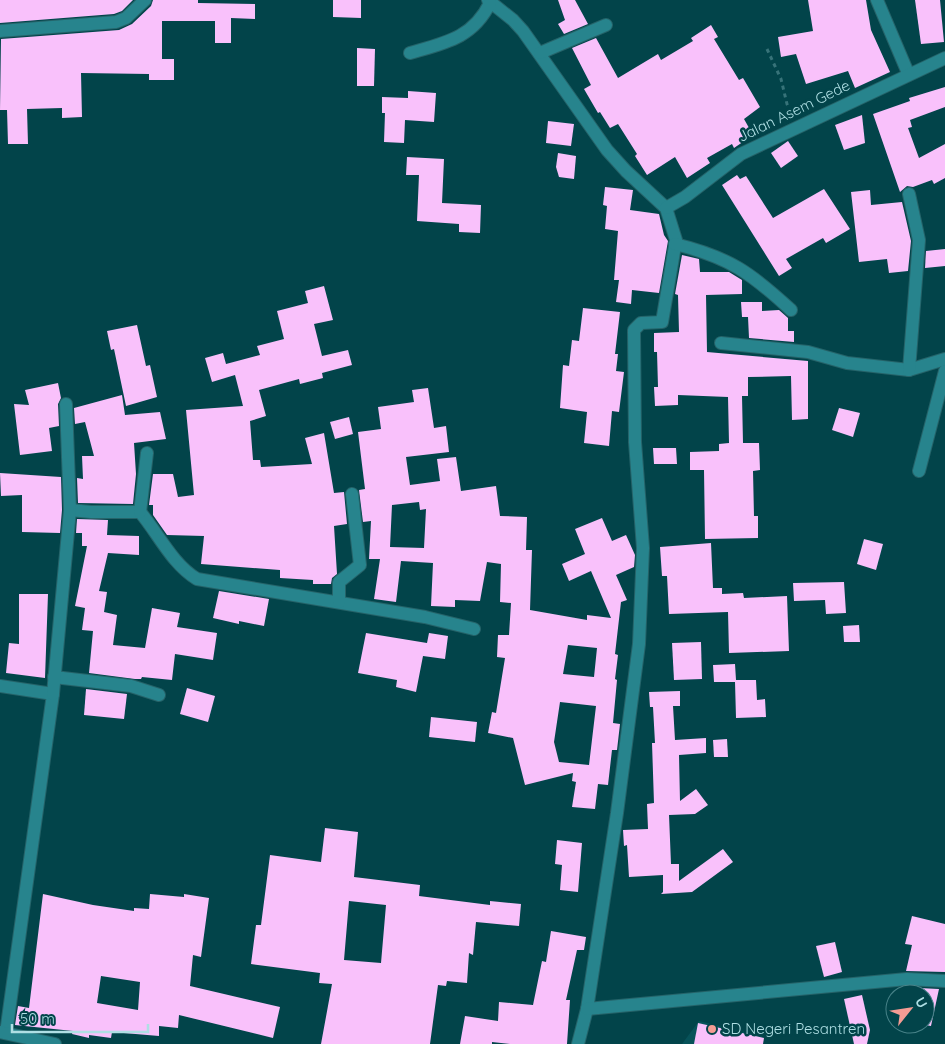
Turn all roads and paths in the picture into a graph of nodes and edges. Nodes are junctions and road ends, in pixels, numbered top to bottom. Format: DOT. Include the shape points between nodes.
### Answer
graph roads {
  1 [pos="145,0"];
  2 [pos="877,0"];
  3 [pos="489,2"];
  4 [pos="606,25"];
  5 [pos="0,31"];
  6 [pos="767,49"];
  7 [pos="410,52"];
  8 [pos="540,53"];
  9 [pos="945,58"];
  10 [pos="908,73"];
  11 [pos="797,126"];
  12 [pos="909,194"];
  13 [pos="666,208"];
  14 [pos="675,244"];
  15 [pos="791,310"];
  16 [pos="721,343"];
  17 [pos="945,359"];
  18 [pos="909,370"];
  19 [pos="945,371"];
  20 [pos="66,404"];
  21 [pos="147,453"];
  22 [pos="919,471"];
  23 [pos="352,494"];
  24 [pos="70,510"];
  25 [pos="140,512"];
  26 [pos="339,602"];
  27 [pos="474,629"];
  28 [pos="54,677"];
  29 [pos="0,686"];
  30 [pos="53,694"];
  31 [pos="159,695"];
  32 [pos="945,981"];
  33 [pos="587,1009"];
  34 [pos="9,1036"];
  35 [pos="55,1044"];
  36 [pos="578,1044"];
  1 -- 5 [label="street" via="126,18 110,23"];
  2 -- 10 [label="street"];
  3 -- 7 [label="street" via="481,20 464,34 451,41"];
  3 -- 8 [label="street" via="513,20"];
  4 -- 8 [label="street"];
  6 -- 11 [label="path"];
  8 -- 13 [label="street" via="607,150"];
  9 -- 10 [label="street, Jalan Asem Gede"];
  10 -- 11 [label="street, Jalan Asem Gede"];
  11 -- 13 [label="street, Jalan Asem Gede" via="741,154"];
  12 -- 18 [label="street" via="919,240"];
  13 -- 14 [label="street"];
  14 -- 15 [label="street" via="708,252 734,264 758,279"];
  14 -- 33 [label="street" via="662,322 641,323 634,330 641,524 639,644"];
  16 -- 18 [label="street" via="808,352 847,363"];
  17 -- 18 [label="street"];
  19 -- 22 [label="street"];
  20 -- 24 [label="street"];
  21 -- 25 [label="street"];
  23 -- 26 [label="street" via="360,565 339,582"];
  24 -- 25 [label="street"];
  24 -- 28 [label="street"];
  25 -- 26 [label="street" via="176,561 196,579"];
  26 -- 27 [label="street"];
  28 -- 30 [label="street"];
  28 -- 31 [label="street" via="131,686"];
  29 -- 30 [label="street"];
  30 -- 34 [label="street"];
  32 -- 33 [label="street" via="907,979"];
  33 -- 36 [label="street"];
  34 -- 35 [label="street"];
}
